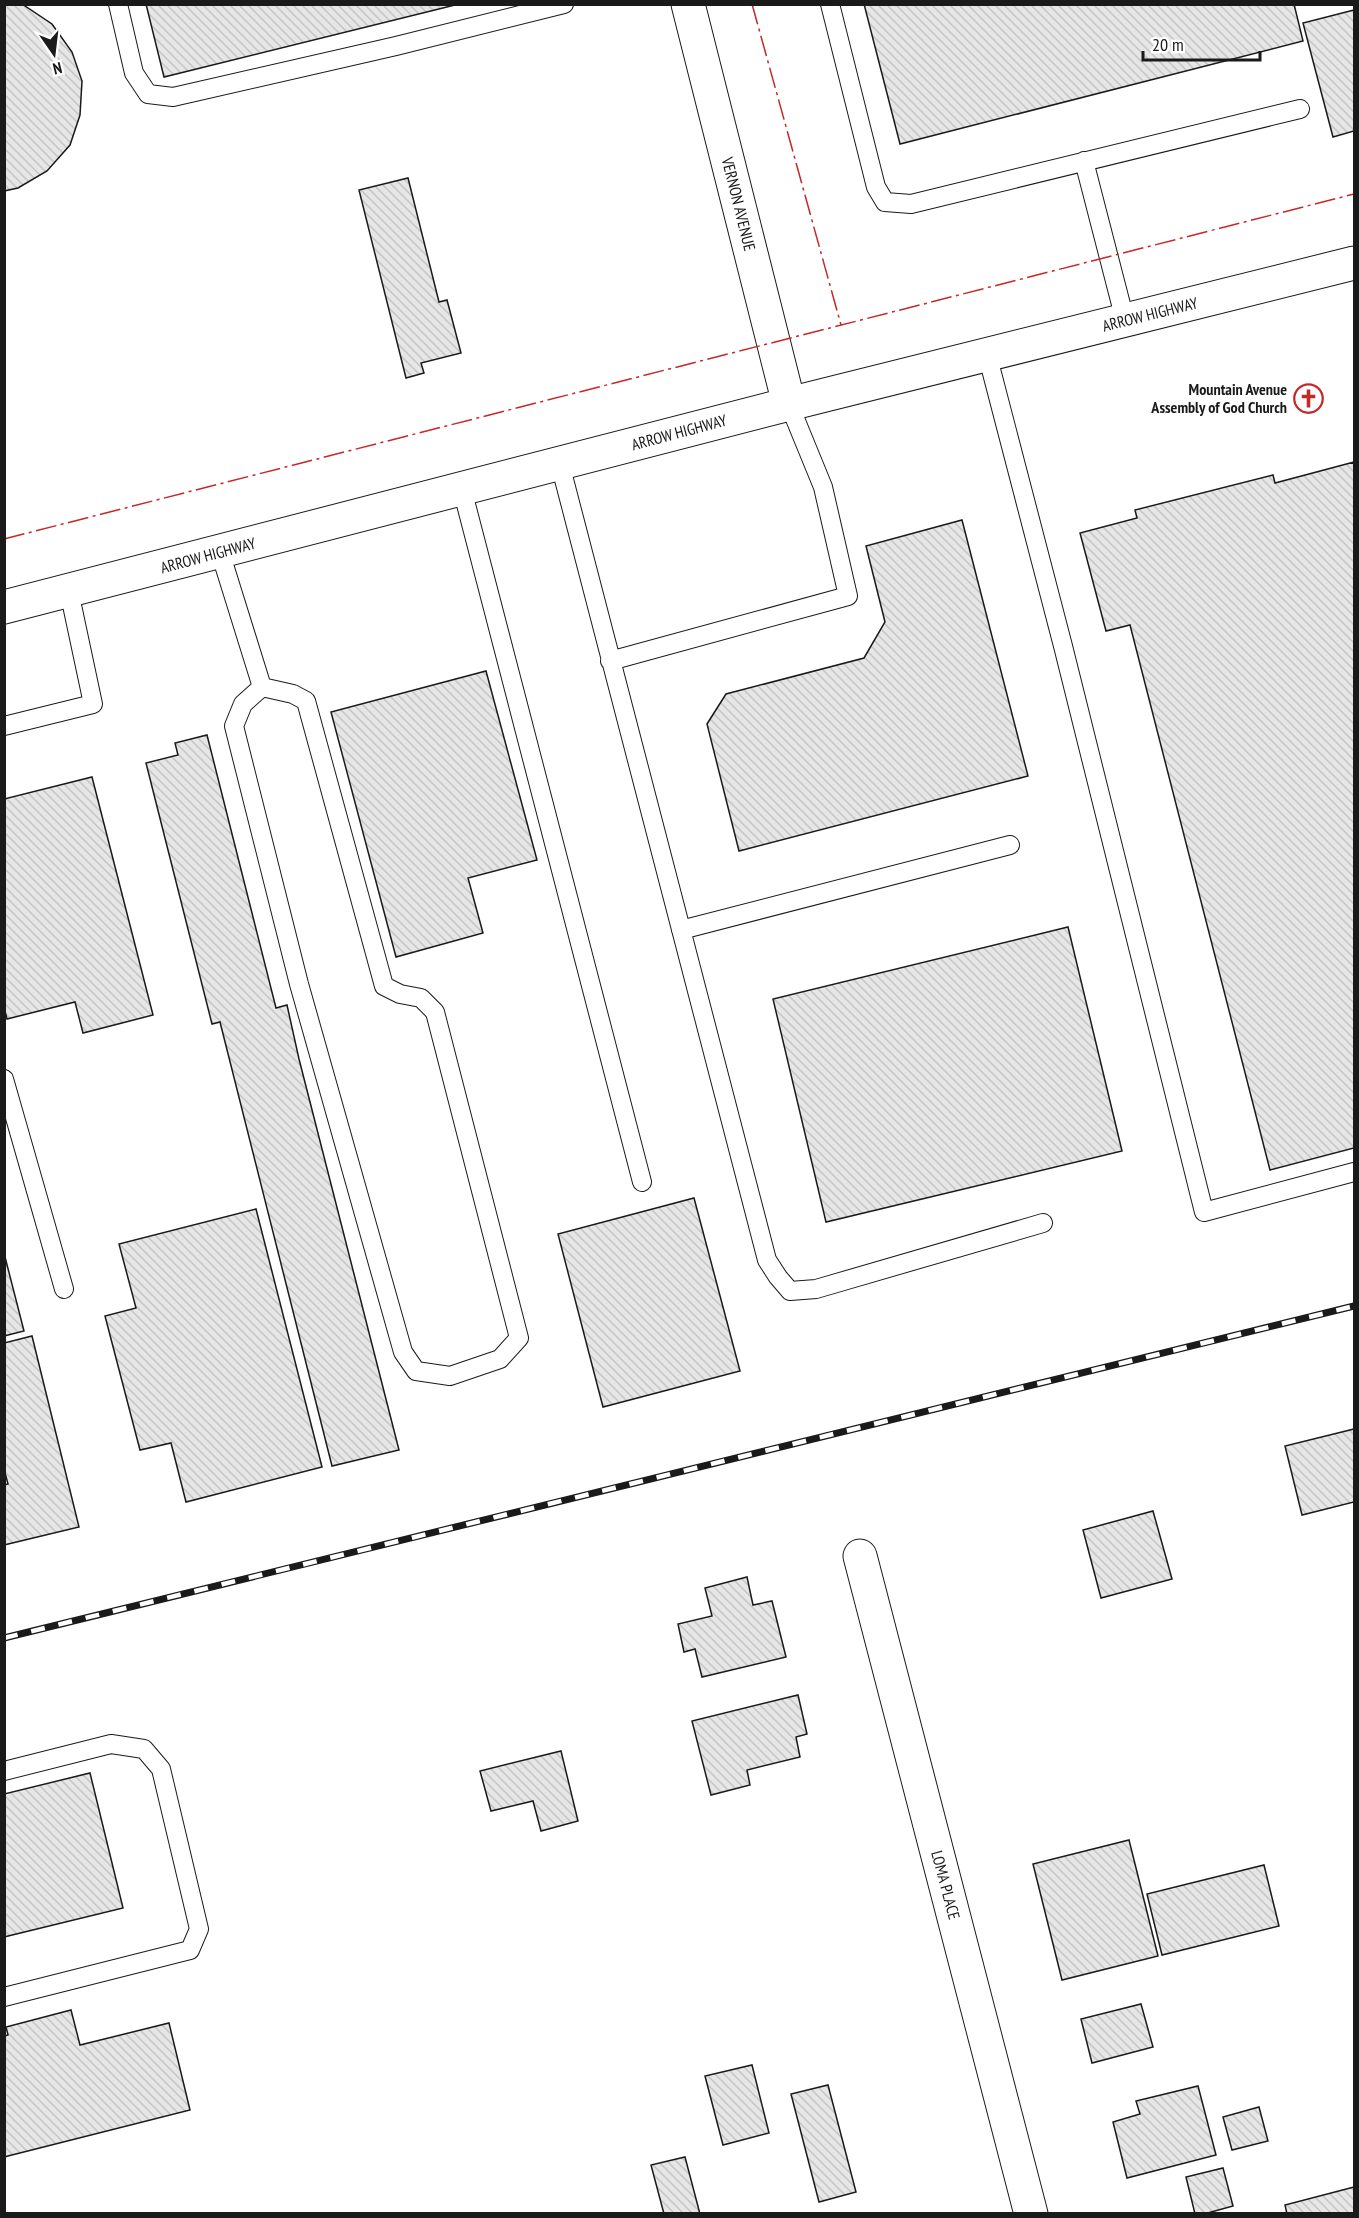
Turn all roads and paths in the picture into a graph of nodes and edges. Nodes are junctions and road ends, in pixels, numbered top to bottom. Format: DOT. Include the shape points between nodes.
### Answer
graph roads {
  1 [pos="118,4"];
  2 [pos="564,4"];
  3 [pos="688,4"];
  4 [pos="830,4"];
  5 [pos="1300,109"];
  6 [pos="1084,161"];
  7 [pos="1354,263"];
  8 [pos="1125,320"];
  9 [pos="987,354"];
  10 [pos="789,404"];
  11 [pos="560,464"];
  12 [pos="462,489"];
  13 [pos="220,552"];
  14 [pos="69,591"];
  15 [pos="4,607"];
  16 [pos="610,661"];
  17 [pos="262,687"];
  18 [pos="4,726"];
  19 [pos="1010,845"];
  20 [pos="681,930"];
  21 [pos="4,1079"];
  22 [pos="1354,1172"];
  23 [pos="642,1182"];
  24 [pos="1043,1223"];
  25 [pos="64,1289"];
  26 [pos="860,1556"];
  27 [pos="4,1771"];
  28 [pos="4,1997"];
  29 [pos="1031,2214"];
  1 -- 2 [label="lane" via="134,74 148,94 173,97"];
  3 -- 10 [label="main road, VERNON AVENUE"];
  4 -- 6 [label="lane" via="876,187 885,202 911,204"];
  5 -- 6 [label="lane"];
  6 -- 8 [label="lane"];
  7 -- 8 [label="main road, ARROW HIGHWAY"];
  8 -- 9 [label="main road, ARROW HIGHWAY"];
  9 -- 10 [label="main road, ARROW HIGHWAY"];
  9 -- 22 [label="lane" via="1204,1212"];
  10 -- 11 [label="main road, ARROW HIGHWAY"];
  10 -- 16 [label="lane" via="823,487 848,596"];
  11 -- 12 [label="main road, ARROW HIGHWAY"];
  11 -- 16 [label="lane"];
  12 -- 13 [label="main road, ARROW HIGHWAY"];
  12 -- 23 [label="lane"];
  13 -- 14 [label="main road, ARROW HIGHWAY"];
  13 -- 17 [label="lane"];
  14 -- 15 [label="main road, ARROW HIGHWAY"];
  14 -- 18 [label="lane" via="93,704"];
  16 -- 20 [label="lane"];
  17 -- 17 [label="lane" via="243,704 234,726 302,995 402,1352 416,1371 450,1376 500,1359 519,1338 435,1012 421,998 384,986 306,701"];
  19 -- 20 [label="lane"];
  20 -- 24 [label="lane" via="767,1260 790,1291 816,1289"];
  21 -- 25 [label="lane"];
  26 -- 29 [label="main road, LOMA PLACE"];
  27 -- 28 [label="lane" via="111,1744 144,1749 160,1768 199,1929 190,1950"];
}
